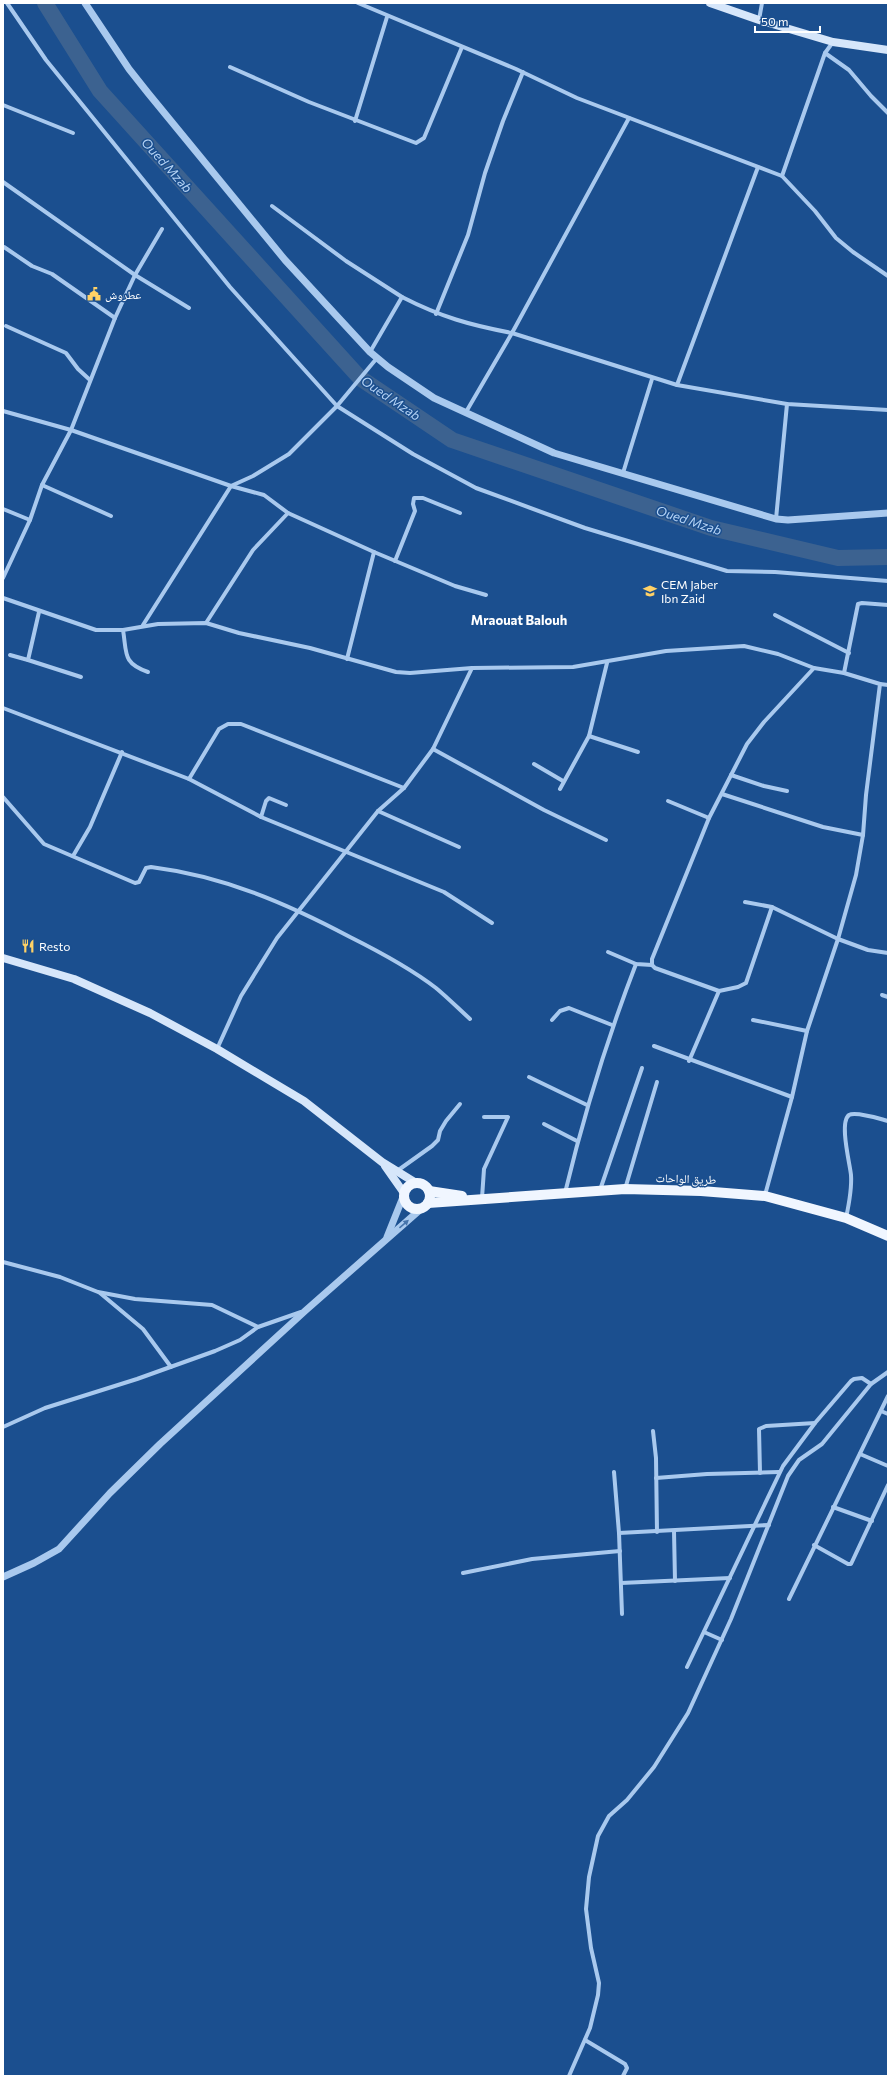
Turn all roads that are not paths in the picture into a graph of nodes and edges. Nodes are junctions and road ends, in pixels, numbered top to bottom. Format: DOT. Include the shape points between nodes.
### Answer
graph roads {
  1 [pos="7,3"];
  2 [pos="85,3"];
  3 [pos="358,3"];
  4 [pos="710,3"];
  5 [pos="762,3"];
  6 [pos="387,16"];
  7 [pos="759,20"];
  8 [pos="833,42"];
  9 [pos="462,47"];
  10 [pos="888,50"];
  11 [pos="825,53"];
  12 [pos="230,67"];
  13 [pos="523,72"];
  14 [pos="3,105"];
  15 [pos="888,113"];
  16 [pos="629,118"];
  17 [pos="355,121"];
  18 [pos="73,133"];
  19 [pos="758,167"];
  20 [pos="782,176"];
  21 [pos="3,182"];
  22 [pos="272,206"];
  23 [pos="162,229"];
  24 [pos="4,247"];
  25 [pos="135,275"];
  26 [pos="888,276"];
  27 [pos="402,297"];
  28 [pos="189,308"];
  29 [pos="436,314"];
  30 [pos="115,318"];
  31 [pos="6,326"];
  32 [pos="512,333"];
  33 [pos="370,352"];
  34 [pos="377,358"];
  35 [pos="652,379"];
  36 [pos="90,380"];
  37 [pos="677,385"];
  38 [pos="787,404"];
  39 [pos="337,406"];
  40 [pos="888,410"];
  41 [pos="3,411"];
  42 [pos="466,412"];
  43 [pos="71,430"];
  44 [pos="623,473"];
  45 [pos="42,485"];
  46 [pos="231,486"];
  47 [pos="3,509"];
  48 [pos="288,513"];
  49 [pos="460,513"];
  50 [pos="888,513"];
  51 [pos="110,516"];
  52 [pos="776,519"];
  53 [pos="30,520"];
  54 [pos="374,552"];
  55 [pos="395,561"];
  56 [pos="3,578"];
  57 [pos="888,581"];
  58 [pos="486,595"];
  59 [pos="3,598"];
  60 [pos="888,605"];
  61 [pos="39,612"];
  62 [pos="774,615"];
  63 [pos="206,623"];
  64 [pos="143,625"];
  65 [pos="123,630"];
  66 [pos="849,653"];
  67 [pos="10,655"];
  68 [pos="347,659"];
  69 [pos="28,660"];
  70 [pos="607,663"];
  71 [pos="472,668"];
  72 [pos="814,668"];
  73 [pos="148,672"];
  74 [pos="844,673"];
  75 [pos="82,677"];
  76 [pos="880,684"];
  77 [pos="888,685"];
  78 [pos="3,708"];
  79 [pos="589,736"];
  80 [pos="433,749"];
  81 [pos="122,752"];
  82 [pos="638,752"];
  83 [pos="534,764"];
  84 [pos="730,775"];
  85 [pos="189,779"];
  86 [pos="563,781"];
  87 [pos="404,788"];
  88 [pos="560,789"];
  89 [pos="787,791"];
  90 [pos="722,794"];
  91 [pos="3,797"];
  92 [pos="668,801"];
  93 [pos="286,805"];
  94 [pos="378,811"];
  95 [pos="261,817"];
  96 [pos="709,818"];
  97 [pos="863,835"];
  98 [pos="606,840"];
  99 [pos="459,847"];
  100 [pos="346,851"];
  101 [pos="72,856"];
  102 [pos="745,902"];
  103 [pos="772,907"];
  104 [pos="298,911"];
  105 [pos="492,923"];
  106 [pos="838,939"];
  107 [pos="608,952"];
  108 [pos="888,953"];
  109 [pos="3,958"];
  110 [pos="636,964"];
  111 [pos="652,965"];
  112 [pos="719,991"];
  113 [pos="882,995"];
  114 [pos="888,997"];
  115 [pos="470,1019"];
  116 [pos="552,1020"];
  117 [pos="753,1020"];
  118 [pos="612,1025"];
  119 [pos="807,1032"];
  120 [pos="654,1046"];
  121 [pos="217,1049"];
  122 [pos="689,1060"];
  123 [pos="642,1068"];
  124 [pos="529,1077"];
  125 [pos="657,1082"];
  126 [pos="792,1097"];
  127 [pos="460,1104"];
  128 [pos="587,1105"];
  129 [pos="484,1117"];
  130 [pos="888,1121"];
  131 [pos="544,1124"];
  132 [pos="577,1141"];
  133 [pos="381,1161"];
  134 [pos="397,1172"];
  135 [pos="416,1183"];
  136 [pos="625,1189"];
  137 [pos="600,1190"];
  138 [pos="429,1191"];
  139 [pos="565,1193"];
  140 [pos="404,1195"];
  141 [pos="765,1196"];
  142 [pos="479,1198"];
  143 [pos="425,1205"];
  144 [pos="846,1218"];
  145 [pos="888,1236"];
  146 [pos="386,1239"];
  147 [pos="3,1262"];
  148 [pos="98,1292"];
  149 [pos="305,1311"];
  150 [pos="258,1327"];
  151 [pos="171,1367"];
  152 [pos="888,1372"];
  153 [pos="871,1384"];
  154 [pos="888,1396"];
  155 [pos="881,1411"];
  156 [pos="888,1414"];
  157 [pos="815,1423"];
  158 [pos="3,1427"];
  159 [pos="653,1431"];
  160 [pos="860,1454"];
  161 [pos="888,1466"];
  162 [pos="614,1472"];
  163 [pos="779,1472"];
  164 [pos="760,1473"];
  165 [pos="656,1478"];
  166 [pos="888,1485"];
  167 [pos="834,1507"];
  168 [pos="872,1521"];
  169 [pos="769,1525"];
  170 [pos="755,1526"];
  171 [pos="674,1531"];
  172 [pos="657,1532"];
  173 [pos="619,1533"];
  174 [pos="814,1545"];
  175 [pos="620,1551"];
  176 [pos="463,1573"];
  177 [pos="3,1577"];
  178 [pos="730,1578"];
  179 [pos="676,1581"];
  180 [pos="621,1583"];
  181 [pos="788,1599"];
  182 [pos="622,1614"];
  183 [pos="704,1632"];
  184 [pos="722,1640"];
  185 [pos="687,1667"];
  186 [pos="585,2040"];
  187 [pos="569,2076"];
  188 [pos="623,2076"];
  1 -- 39 [label="street" via="46,60 230,287"];
  2 -- 33 [label="street" via="148,93 285,260"];
  3 -- 6 [label="street"];
  4 -- 7 [label="main road"];
  5 -- 7 [label="street"];
  6 -- 9 [label="street"];
  6 -- 17 [label="street"];
  7 -- 8 [label="main road"];
  8 -- 10 [label="main road"];
  8 -- 11 [label="street"];
  9 -- 13 [label="street"];
  9 -- 17 [label="street" via="422,141 408,142"];
  11 -- 15 [label="street" via="849,70"];
  11 -- 20 [label="street"];
  12 -- 17 [label="street"];
  13 -- 16 [label="street" via="577,98"];
  13 -- 29 [label="street" via="485,173 468,235"];
  14 -- 18 [label="street"];
  16 -- 19 [label="street"];
  16 -- 32 [label="street"];
  19 -- 20 [label="street"];
  19 -- 37 [label="street"];
  20 -- 26 [label="street" via="836,238"];
  21 -- 25 [label="street"];
  22 -- 27 [label="street" via="346,261"];
  23 -- 25 [label="street"];
  24 -- 30 [label="street" via="32,266 52,274"];
  25 -- 28 [label="street"];
  25 -- 30 [label="street"];
  27 -- 29 [label="street"];
  27 -- 33 [label="street"];
  29 -- 32 [label="street" via="471,326"];
  30 -- 36 [label="street"];
  31 -- 36 [label="street" via="66,353"];
  32 -- 35 [label="street"];
  32 -- 42 [label="street"];
  33 -- 34 [label="street"];
  34 -- 39 [label="street"];
  34 -- 42 [label="street" via="434,398"];
  35 -- 37 [label="street"];
  35 -- 44 [label="street"];
  36 -- 43 [label="street"];
  37 -- 38 [label="street"];
  38 -- 40 [label="street"];
  38 -- 52 [label="street"];
  39 -- 46 [label="street" via="289,454"];
  39 -- 57 [label="street" via="413,454 476,488 585,528 727,571"];
  41 -- 43 [label="street"];
  42 -- 44 [label="street" via="554,453"];
  43 -- 45 [label="street"];
  43 -- 46 [label="street"];
  44 -- 52 [label="street"];
  45 -- 51 [label="street"];
  45 -- 53 [label="street"];
  46 -- 48 [label="street" via="264,495"];
  46 -- 64 [label="street"];
  47 -- 53 [label="street"];
  48 -- 54 [label="street"];
  48 -- 63 [label="street" via="253,550"];
  49 -- 55 [label="street" via="423,498 414,498 415,512"];
  50 -- 52 [label="street"];
  53 -- 56 [label="street"];
  54 -- 55 [label="street"];
  54 -- 68 [label="street"];
  55 -- 58 [label="street" via="455,586"];
  59 -- 61 [label="street"];
  60 -- 66 [label="street" via="858,604"];
  61 -- 65 [label="street" via="96,630"];
  61 -- 69 [label="street"];
  62 -- 66 [label="street"];
  63 -- 64 [label="street"];
  63 -- 68 [label="street"];
  64 -- 65 [label="street"];
  65 -- 73 [label="street" via="128,661 135,668"];
  66 -- 74 [label="street"];
  67 -- 69 [label="street"];
  68 -- 71 [label="street" via="396,672"];
  69 -- 75 [label="street"];
  70 -- 71 [label="street" via="573,667"];
  70 -- 72 [label="street" via="666,651 744,646 778,654"];
  70 -- 79 [label="street"];
  71 -- 80 [label="street"];
  72 -- 74 [label="street"];
  72 -- 84 [label="street" via="764,722 747,744"];
  74 -- 76 [label="street"];
  76 -- 77 [label="street"];
  76 -- 97 [label="street"];
  78 -- 81 [label="street"];
  79 -- 82 [label="street"];
  79 -- 86 [label="street"];
  80 -- 87 [label="street"];
  80 -- 98 [label="street" via="544,810"];
  81 -- 85 [label="street"];
  81 -- 101 [label="street" via="90,828"];
  83 -- 86 [label="street"];
  84 -- 89 [label="street"];
  84 -- 90 [label="street"];
  85 -- 87 [label="street" via="219,729 223,725 235,724 262,731"];
  85 -- 95 [label="street"];
  86 -- 88 [label="street"];
  87 -- 94 [label="street"];
  90 -- 96 [label="street"];
  90 -- 97 [label="street" via="823,827"];
  91 -- 101 [label="street" via="44,844"];
  92 -- 96 [label="street"];
  93 -- 95 [label="street" via="269,798"];
  94 -- 99 [label="street"];
  94 -- 100 [label="street"];
  95 -- 100 [label="street"];
  96 -- 111 [label="street"];
  97 -- 106 [label="street" via="856,875"];
  100 -- 104 [label="street"];
  100 -- 105 [label="street" via="444,892"];
  101 -- 104 [label="street" via="135,884 139,882 146,868 190,872 234,885"];
  102 -- 103 [label="street"];
  103 -- 106 [label="street"];
  103 -- 112 [label="street" via="746,983"];
  104 -- 115 [label="street" via="383,954 437,989"];
  104 -- 121 [label="street" via="260,962"];
  106 -- 108 [label="street" via="868,950"];
  106 -- 119 [label="street"];
  107 -- 110 [label="street"];
  109 -- 121 [label="main road" via="74,979 150,1013"];
  110 -- 111 [label="street"];
  110 -- 118 [label="street"];
  111 -- 112 [label="street"];
  112 -- 122 [label="street"];
  113 -- 114 [label="street"];
  116 -- 118 [label="street" via="569,1008"];
  117 -- 119 [label="street"];
  118 -- 128 [label="street"];
  119 -- 126 [label="street"];
  120 -- 122 [label="street"];
  121 -- 133 [label="main road" via="304,1101"];
  122 -- 126 [label="street"];
  123 -- 137 [label="street"];
  124 -- 128 [label="street"];
  125 -- 136 [label="street"];
  126 -- 141 [label="street"];
  127 -- 134 [label="street" via="446,1121 438,1140"];
  128 -- 132 [label="street"];
  129 -- 142 [label="street" via="508,1117 484,1169"];
  130 -- 144 [label="street" via="854,1113 846,1119 845,1137 851,1176"];
  131 -- 132 [label="street"];
  132 -- 139 [label="street"];
  133 -- 134 [label="main road"];
  133 -- 140 [label="main road"];
  134 -- 135 [label="main road"];
  135 -- 138 [label="main road" via="424,1185"];
  135 -- 140 [label="main road" via="408,1186"];
  136 -- 137 [label="main road, طريق الواحات"];
  136 -- 141 [label="main road, طريق الواحات"];
  137 -- 139 [label="main road, طريق الواحات"];
  138 -- 142 [label="main road"];
  138 -- 143 [label="main road"];
  139 -- 142 [label="main road, طريق الواحات"];
  140 -- 143 [label="main road" via="410,1207"];
  140 -- 146 [label="street"];
  141 -- 144 [label="main road, طريق الواحات"];
  142 -- 143 [label="main road"];
  146 -- 143 [label="street, one-way"];
  144 -- 145 [label="main road, طريق الواحات"];
  146 -- 149 [label="street"];
  147 -- 148 [label="street" via="60,1277"];
  148 -- 150 [label="street" via="135,1299 212,1305 225,1309"];
  148 -- 151 [label="street" via="143,1330"];
  149 -- 150 [label="street"];
  149 -- 177 [label="street" via="155,1449 110,1493 59,1550"];
  150 -- 151 [label="street" via="231,1345"];
  151 -- 158 [label="street" via="45,1408"];
  152 -- 153 [label="street"];
  153 -- 157 [label="street" via="862,1378 854,1379"];
  153 -- 169 [label="street" via="822,1444 799,1460 788,1476"];
  154 -- 155 [label="street"];
  155 -- 156 [label="street"];
  155 -- 160 [label="street"];
  157 -- 163 [label="street"];
  157 -- 164 [label="street" via="760,1428 757,1433"];
  159 -- 165 [label="street"];
  160 -- 161 [label="street"];
  160 -- 167 [label="street"];
  162 -- 173 [label="street"];
  163 -- 164 [label="street"];
  163 -- 170 [label="street"];
  164 -- 165 [label="street"];
  165 -- 172 [label="street"];
  166 -- 168 [label="street"];
  167 -- 168 [label="street"];
  167 -- 174 [label="street"];
  168 -- 174 [label="street" via="851,1564"];
  169 -- 170 [label="street"];
  169 -- 184 [label="street"];
  170 -- 171 [label="street"];
  170 -- 178 [label="street"];
  171 -- 172 [label="street"];
  171 -- 179 [label="street"];
  172 -- 173 [label="street"];
  173 -- 175 [label="street"];
  174 -- 181 [label="street"];
  175 -- 176 [label="street" via="532,1559"];
  175 -- 180 [label="street"];
  178 -- 179 [label="street"];
  178 -- 183 [label="street"];
  179 -- 180 [label="street"];
  180 -- 182 [label="street"];
  183 -- 184 [label="street"];
  183 -- 185 [label="street"];
  184 -- 186 [label="street" via="688,1713 666,1748 638,1788 607,1819 598,1836 589,1877 586,1909 589,1942 599,1983 596,2009"];
  186 -- 187 [label="street"];
  186 -- 188 [label="street" via="625,2064 627,2068"];
}
